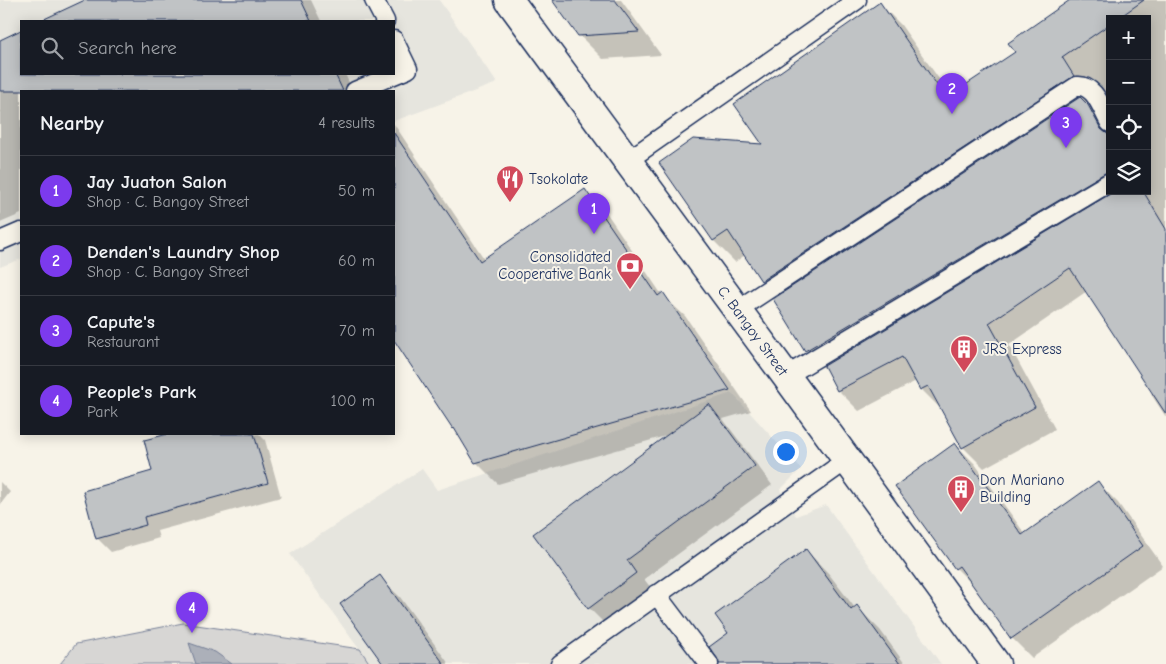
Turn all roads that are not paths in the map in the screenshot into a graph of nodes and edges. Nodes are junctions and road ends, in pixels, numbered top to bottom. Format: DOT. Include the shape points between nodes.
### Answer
graph roads {
  1 [pos="374,0"];
  2 [pos="509,0"];
  3 [pos="857,0"];
  4 [pos="384,20"];
  5 [pos="395,42"];
  6 [pos="395,74"];
  7 [pos="394,75"];
  8 [pos="357,90"];
  9 [pos="1106,116"];
  10 [pos="627,160"];
  11 [pos="1106,184"];
  12 [pos="20,232"];
  13 [pos="0,241"];
  14 [pos="737,310"];
  15 [pos="786,376"];
  16 [pos="847,460"];
  17 [pos="656,594"];
  18 [pos="560,664"];
  19 [pos="709,664"];
  20 [pos="996,664"];
  1 -- 4 [label="lane"];
  2 -- 10 [label="main road, C. Bangoy Street"];
  3 -- 10 [label="lane"];
  5 -- 6 [label="lane" via="408,69"];
  7 -- 8 [label="lane"];
  9 -- 14 [label="lane" via="1092,92 1077,86"];
  10 -- 14 [label="main road, C. Bangoy Street"];
  11 -- 15 [label="lane"];
  12 -- 13 [label="lane"];
  14 -- 15 [label="main road, C. Bangoy Street"];
  15 -- 16 [label="main road, C. Bangoy Street"];
  16 -- 17 [label="lane"];
  16 -- 20 [label="main road, C. Bangoy Street"];
  17 -- 18 [label="lane"];
  17 -- 19 [label="lane"];
}
